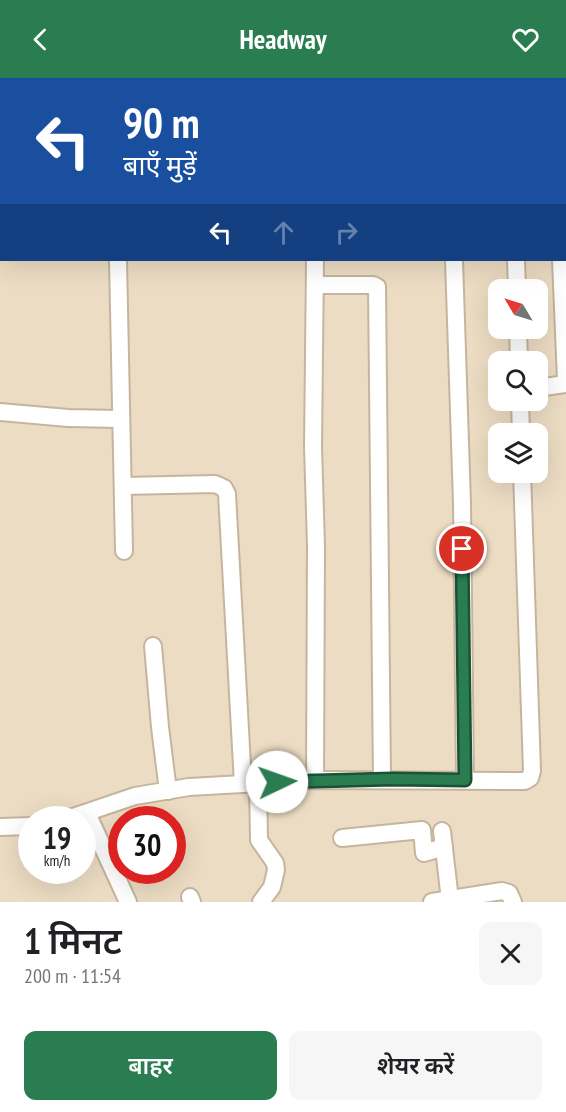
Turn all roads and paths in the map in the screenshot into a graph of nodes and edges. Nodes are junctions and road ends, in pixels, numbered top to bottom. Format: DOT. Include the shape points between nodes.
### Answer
graph roads {
  1 [pos="118,261"];
  2 [pos="315,261"];
  3 [pos="454,261"];
  4 [pos="516,261"];
  5 [pos="561,261"];
  6 [pos="517,279"];
  7 [pos="315,285"];
  8 [pos="566,382"];
  9 [pos="548,386"];
  10 [pos="0,412"];
  11 [pos="120,419"];
  12 [pos="522,483"];
  13 [pos="124,486"];
  14 [pos="124,550"];
  15 [pos="153,646"];
  16 [pos="382,779"];
  17 [pos="315,780"];
  18 [pos="465,780"];
  19 [pos="251,784"];
  20 [pos="168,791"];
  21 [pos="96,810"];
  22 [pos="0,826"];
  23 [pos="18,826"];
  24 [pos="96,833"];
  25 [pos="342,838"];
  26 [pos="450,900"];
  27 [pos="128,902"];
  28 [pos="261,902"];
  29 [pos="432,902"];
  30 [pos="513,902"];
  1 -- 11 [label="street"];
  2 -- 7 [label="street"];
  3 -- 18 [label="street"];
  4 -- 6 [label="street"];
  5 -- 8 [label="street"];
  7 -- 16 [label="street" via="377,287"];
  7 -- 17 [label="street"];
  8 -- 9 [label="street"];
  10 -- 11 [label="street"];
  11 -- 13 [label="street"];
  12 -- 18 [label="street" via="532,771 525,781"];
  13 -- 14 [label="street"];
  13 -- 19 [label="street" via="215,484 227,494"];
  15 -- 20 [label="street"];
  16 -- 17 [label="street"];
  16 -- 18 [label="street"];
  17 -- 19 [label="street"];
  19 -- 20 [label="street"];
  19 -- 28 [label="street" via="259,840 276,870 272,887"];
  20 -- 21 [label="street" via="135,796"];
  22 -- 23 [label="street"];
  24 -- 27 [label="street"];
  25 -- 26 [label="street" via="422,830 424,853 443,839"];
  26 -- 29 [label="street"];
  26 -- 30 [label="street" via="502,891 509,893"];
}
